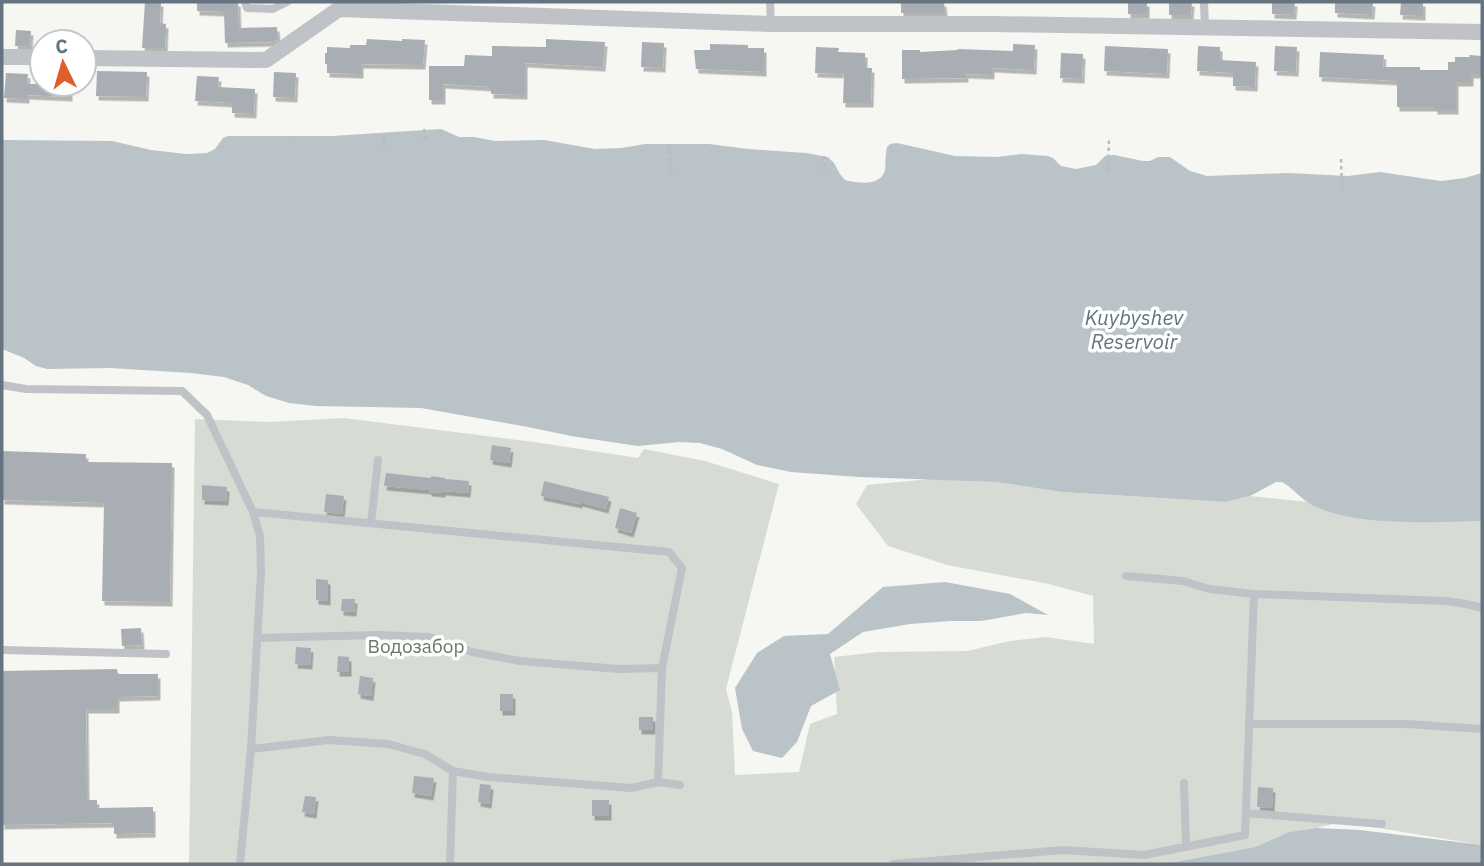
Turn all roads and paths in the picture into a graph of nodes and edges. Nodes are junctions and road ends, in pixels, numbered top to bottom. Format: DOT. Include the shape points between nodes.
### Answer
graph roads {
  1 [pos="245,2"];
  2 [pos="287,2"];
  3 [pos="771,2"];
  4 [pos="1204,2"];
  5 [pos="336,5"];
  6 [pos="771,24"];
  7 [pos="1205,28"];
  8 [pos="1482,33"];
  9 [pos="2,57"];
  10 [pos="28,57"];
  11 [pos="98,58"];
  12 [pos="424,129"];
  13 [pos="384,133"];
  14 [pos="294,136"];
  15 [pos="1109,137"];
  16 [pos="426,143"];
  17 [pos="293,144"];
  18 [pos="669,144"];
  19 [pos="384,145"];
  20 [pos="824,156"];
  21 [pos="1341,159"];
  22 [pos="1108,172"];
  23 [pos="824,173"];
  24 [pos="671,174"];
  25 [pos="1342,192"];
  26 [pos="2,385"];
  27 [pos="379,460"];
  28 [pos="253,512"];
  29 [pos="371,523"];
  30 [pos="1126,576"];
  31 [pos="1254,594"];
  32 [pos="1482,608"];
  33 [pos="258,638"];
  34 [pos="2,650"];
  35 [pos="166,654"];
  36 [pos="662,668"];
  37 [pos="1249,724"];
  38 [pos="1482,729"];
  39 [pos="251,749"];
  40 [pos="453,771"];
  41 [pos="658,782"];
  42 [pos="1184,783"];
  43 [pos="681,785"];
  44 [pos="1246,813"];
  45 [pos="1382,824"];
  46 [pos="1186,847"];
  47 [pos="240,864"];
  48 [pos="450,864"];
  49 [pos="894,864"];
  1 -- 2 [label="lane" via="247,8 273,9"];
  3 -- 6 [label="lane"];
  4 -- 7 [label="lane"];
  5 -- 6 [label="street"];
  5 -- 11 [label="street" via="266,60"];
  6 -- 7 [label="street"];
  7 -- 8 [label="street"];
  9 -- 10 [label="street"];
  12 -- 16 [label="path"];
  13 -- 19 [label="path"];
  14 -- 17 [label="path"];
  15 -- 22 [label="path"];
  18 -- 24 [label="path"];
  20 -- 23 [label="path"];
  21 -- 25 [label="path"];
  26 -- 28 [label="lane" via="182,391 207,415"];
  27 -- 29 [label="lane"];
  28 -- 29 [label="lane"];
  28 -- 33 [label="lane" via="260,536"];
  29 -- 36 [label="lane" via="669,552 682,568"];
  30 -- 31 [label="lane"];
  31 -- 32 [label="lane" via="1446,601"];
  31 -- 37 [label="lane"];
  33 -- 36 [label="lane" via="429,637 472,652 520,661"];
  33 -- 39 [label="lane"];
  34 -- 35 [label="lane"];
  36 -- 41 [label="lane"];
  37 -- 38 [label="lane"];
  37 -- 44 [label="lane"];
  39 -- 40 [label="lane" via="329,740 388,744 425,754"];
  39 -- 47 [label="lane"];
  40 -- 41 [label="lane" via="631,788"];
  40 -- 48 [label="lane"];
  41 -- 43 [label="lane"];
  42 -- 46 [label="lane"];
  44 -- 45 [label="lane"];
  44 -- 46 [label="lane" via="1245,835"];
  46 -- 49 [label="lane" via="1144,855 1063,850"];
}
